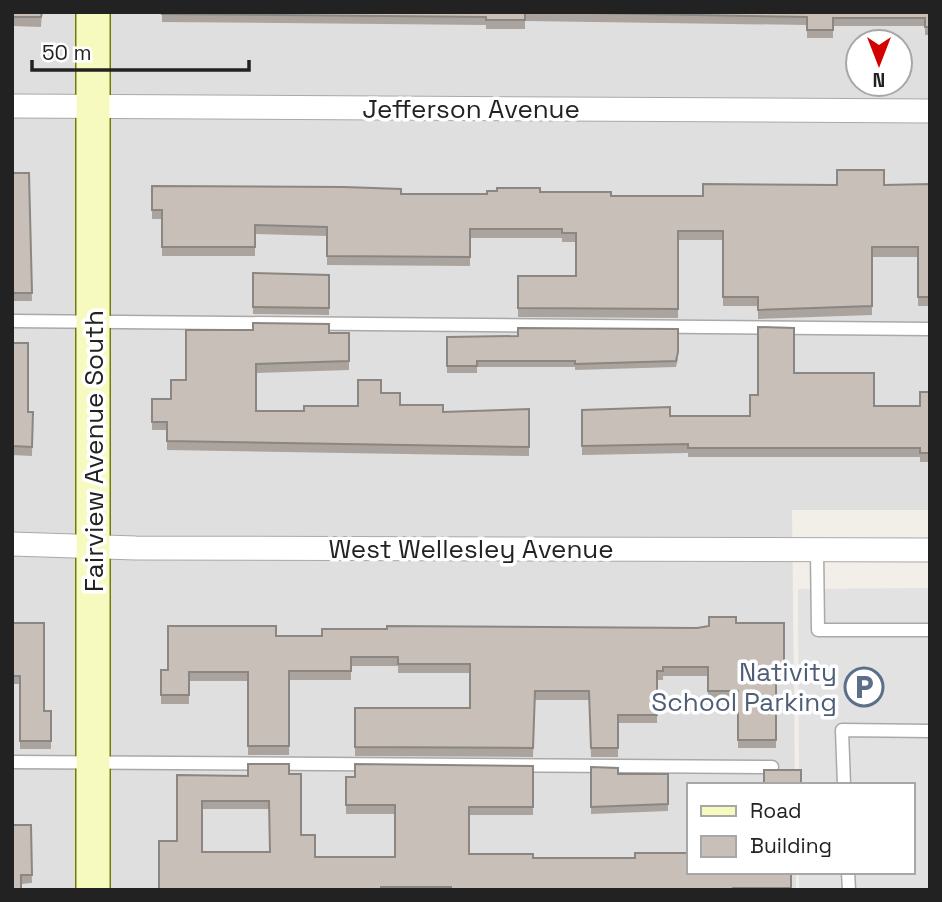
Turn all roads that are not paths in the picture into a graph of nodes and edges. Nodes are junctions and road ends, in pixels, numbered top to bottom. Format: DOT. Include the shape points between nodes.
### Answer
graph roads {
  1 [pos="93,12"];
  2 [pos="12,106"];
  3 [pos="94,107"];
  4 [pos="930,111"];
  5 [pos="12,321"];
  6 [pos="93,321"];
  7 [pos="930,329"];
  8 [pos="12,544"];
  9 [pos="94,547"];
  10 [pos="817,550"];
  11 [pos="930,550"];
  12 [pos="930,630"];
  13 [pos="930,731"];
  14 [pos="12,762"];
  15 [pos="93,762"];
  16 [pos="772,767"];
  17 [pos="844,783"];
  18 [pos="93,890"];
  1 -- 3 [label="street, Fairview Avenue South"];
  2 -- 3 [label="street, Jefferson Avenue"];
  3 -- 4 [label="street, Jefferson Avenue"];
  3 -- 6 [label="street, Fairview Avenue South"];
  5 -- 6 [label="lane"];
  6 -- 7 [label="lane"];
  6 -- 9 [label="street, Fairview Avenue South"];
  8 -- 9 [label="street, West Wellesley Avenue"];
  9 -- 10 [label="street, West Wellesley Avenue"];
  9 -- 15 [label="street, Fairview Avenue South"];
  10 -- 11 [label="street, West Wellesley Avenue"];
  10 -- 12 [label="lane" via="818,630"];
  13 -- 17 [label="lane" via="842,730"];
  14 -- 15 [label="lane"];
  15 -- 16 [label="lane"];
  15 -- 18 [label="street, Fairview Avenue South"];
}
